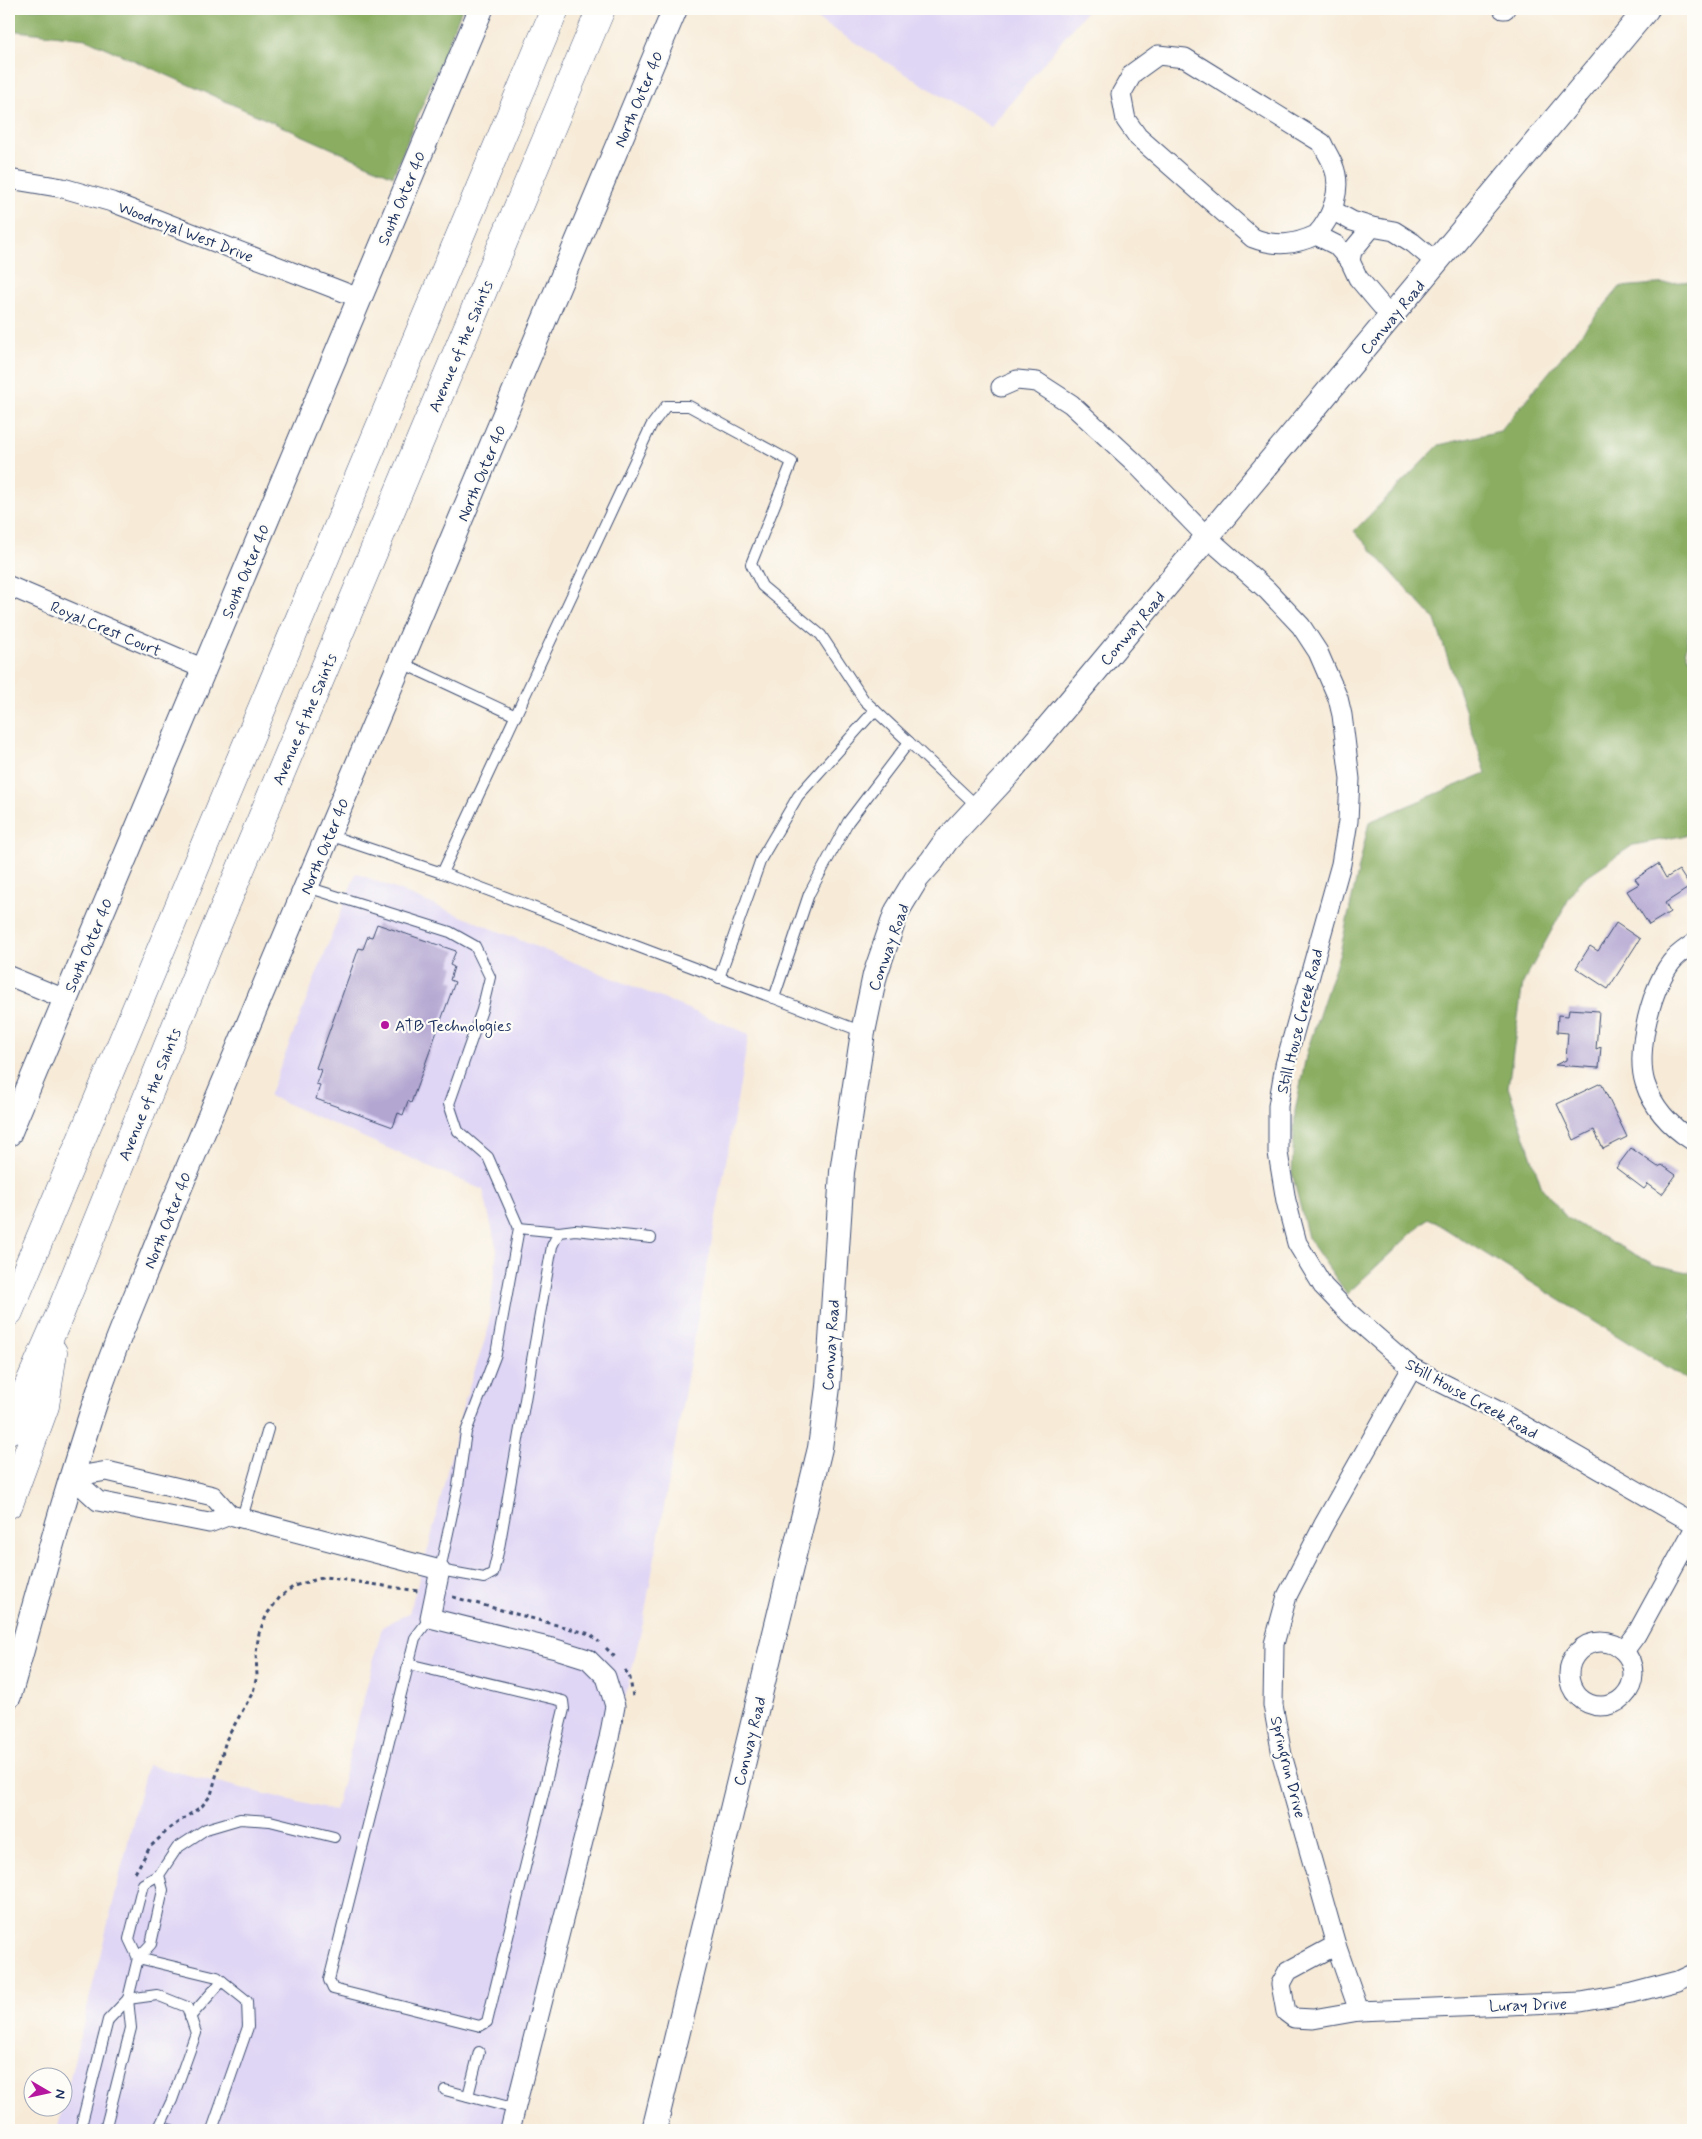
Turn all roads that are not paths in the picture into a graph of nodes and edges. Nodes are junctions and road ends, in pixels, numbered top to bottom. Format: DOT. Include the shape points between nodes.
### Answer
graph roads {
  1 [pos="481,9"];
  2 [pos="555,9"];
  3 [pos="601,9"];
  4 [pos="675,9"];
  5 [pos="1647,9"];
  6 [pos="9,179"];
  7 [pos="1332,210"];
  8 [pos="1372,227"];
  9 [pos="1316,235"];
  10 [pos="1350,261"];
  11 [pos="1437,263"];
  12 [pos="359,298"];
  13 [pos="1391,317"];
  14 [pos="1001,387"];
  15 [pos="1208,538"];
  16 [pos="9,586"];
  17 [pos="402,663"];
  18 [pos="204,669"];
  19 [pos="875,710"];
  20 [pos="516,716"];
  21 [pos="908,742"];
  22 [pos="977,806"];
  23 [pos="329,835"];
  24 [pos="442,873"];
  25 [pos="307,887"];
  26 [pos="1693,944"];
  27 [pos="9,976"];
  28 [pos="719,978"];
  29 [pos="774,998"];
  30 [pos="65,999"];
  31 [pos="863,1032"];
  32 [pos="9,1134"];
  33 [pos="1693,1141"];
  34 [pos="54,1205"];
  35 [pos="519,1228"];
  36 [pos="559,1232"];
  37 [pos="651,1238"];
  38 [pos="9,1267"];
  39 [pos="9,1312"];
  40 [pos="59,1316"];
  41 [pos="1412,1368"];
  42 [pos="268,1429"];
  43 [pos="9,1430"];
  44 [pos="72,1477"];
  45 [pos="9,1504"];
  46 [pos="236,1516"];
  47 [pos="1693,1523"];
  48 [pos="1693,1530"];
  49 [pos="440,1570"];
  50 [pos="430,1618"];
  51 [pos="1624,1651"];
  52 [pos="408,1664"];
  53 [pos="9,1696"];
  54 [pos="334,1837"];
  55 [pos="159,1875"];
  56 [pos="1336,1945"];
  57 [pos="138,1958"];
  58 [pos="1693,1974"];
  59 [pos="222,1981"];
  60 [pos="128,1998"];
  61 [pos="1359,2011"];
  62 [pos="190,2017"];
  63 [pos="479,2052"];
  64 [pos="445,2090"];
  65 [pos="468,2096"];
  66 [pos="516,2109"];
  67 [pos="159,2128"];
  68 [pos="80,2130"];
  69 [pos="105,2130"];
  70 [pos="172,2130"];
  71 [pos="212,2130"];
  72 [pos="510,2130"];
  73 [pos="654,2130"];
  1 -- 12 [label="street, South Outer 40"];
  2 -- 34 [label="highway"];
  3 -- 40 [label="highway, Avenue of the Saints" via="211,940"];
  4 -- 17 [label="street, North Outer 40"];
  5 -- 11 [label="street, Conway Road"];
  6 -- 12 [label="street, Woodroyal West Drive" via="63,188 112,202"];
  7 -- 8 [label="street"];
  7 -- 9 [label="street"];
  7 -- 9 [label="street" via="1338,189 1334,166 1322,144 1185,58 1158,56 1133,73 1121,94 1126,120 1145,143 1253,238 1270,244 1301,242"];
  8 -- 10 [label="street" via="1352,251"];
  8 -- 11 [label="street" via="1394,231"];
  9 -- 10 [label="street" via="1336,245"];
  10 -- 13 [label="street" via="1358,278"];
  11 -- 13 [label="street, Conway Road"];
  12 -- 18 [label="street, South Outer 40"];
  13 -- 15 [label="street, Conway Road"];
  14 -- 15 [label="street, Still House Creek Road" via="1017,380 1037,382 1071,404 1135,463"];
  15 -- 22 [label="street, Conway Road" via="1011,772"];
  15 -- 41 [label="street, Still House Creek Road" via="1267,590 1301,626 1318,652 1338,698 1350,779 1348,821 1341,864 1285,1065 1278,1106 1278,1153 1297,1243 1323,1286 1344,1309"];
  16 -- 18 [label="street, Royal Crest Court"];
  17 -- 20 [label="lane"];
  17 -- 23 [label="street, North Outer 40"];
  18 -- 30 [label="street, South Outer 40"];
  19 -- 20 [label="lane" via="864,700 821,636 762,586 751,564 792,462 689,406 666,406 651,426"];
  19 -- 21 [label="lane"];
  19 -- 28 [label="lane" via="798,796 761,859"];
  20 -- 24 [label="lane"];
  21 -- 22 [label="lane"];
  21 -- 29 [label="lane" via="848,822 809,894"];
  22 -- 31 [label="street, Conway Road" via="917,878 897,911 875,975"];
  23 -- 24 [label="lane"];
  23 -- 25 [label="street, North Outer 40"];
  24 -- 28 [label="lane"];
  25 -- 35 [label="lane" via="450,932 475,946 490,977 482,1010 449,1104 458,1131 488,1156"];
  25 -- 44 [label="street, North Outer 40" via="157,1245 100,1389"];
  26 -- 33 [label="street" via="1674,959 1661,979 1650,1006 1643,1055 1645,1081 1654,1103 1664,1117"];
  27 -- 30 [label="street"];
  28 -- 29 [label="lane"];
  29 -- 31 [label="lane"];
  30 -- 32 [label="street, South Outer 40"];
  31 -- 73 [label="street, Conway Road" via="842,1172 828,1387 820,1448"];
  34 -- 38 [label="highway"];
  34 -- 39 [label="highway"];
  35 -- 36 [label="lane"];
  35 -- 49 [label="lane" via="496,1354 466,1432"];
  36 -- 37 [label="lane" via="575,1230"];
  36 -- 49 [label="lane" via="552,1246 492,1573 484,1578"];
  40 -- 43 [label="highway, Avenue of the Saints"];
  40 -- 45 [label="highway" via="45,1406"];
  41 -- 47 [label="street, Still House Creek Road" via="1500,1412"];
  41 -- 56 [label="street, Springrun Drive" via="1287,1596 1274,1644 1273,1705 1282,1755"];
  42 -- 46 [label="lane"];
  44 -- 46 [label="street" via="107,1471 213,1496"];
  44 -- 46 [label="street" via="98,1501 209,1523"];
  44 -- 53 [label="street, North Outer 40"];
  46 -- 49 [label="street"];
  48 -- 51 [label="street"];
  49 -- 50 [label="street"];
  50 -- 52 [label="lane" via="415,1638"];
  50 -- 66 [label="street" via="588,1659 606,1677 614,1706 609,1738"];
  52 -- 52 [label="lane" via="329,1980 333,1989 480,2026 487,2022 564,1708 563,1700"];
  54 -- 55 [label="lane" via="270,1821 240,1819 206,1829 177,1848"];
  55 -- 57 [label="lane" via="163,1890 151,1944"];
  55 -- 57 [label="lane" via="143,1884 129,1939"];
  56 -- 61 [label="street, Springrun Drive"];
  56 -- 61 [label="street, Luray Drive" via="1288,1971 1281,1984 1286,2012 1294,2018 1312,2019"];
  57 -- 59 [label="lane" via="217,1977"];
  57 -- 60 [label="lane"];
  58 -- 61 [label="street, Luray Drive" via="1678,1982 1581,2002"];
  59 -- 62 [label="lane"];
  59 -- 71 [label="lane" via="247,2001 248,2027"];
  60 -- 62 [label="lane" via="158,1995 187,2007"];
  60 -- 68 [label="lane" via="108,2020"];
  60 -- 69 [label="lane" via="131,2028"];
  62 -- 67 [label="lane" via="196,2033"];
  63 -- 65 [label="lane"];
  64 -- 65 [label="lane"];
  65 -- 66 [label="lane"];
  66 -- 72 [label="street"];
  67 -- 70 [label="lane"];
}
